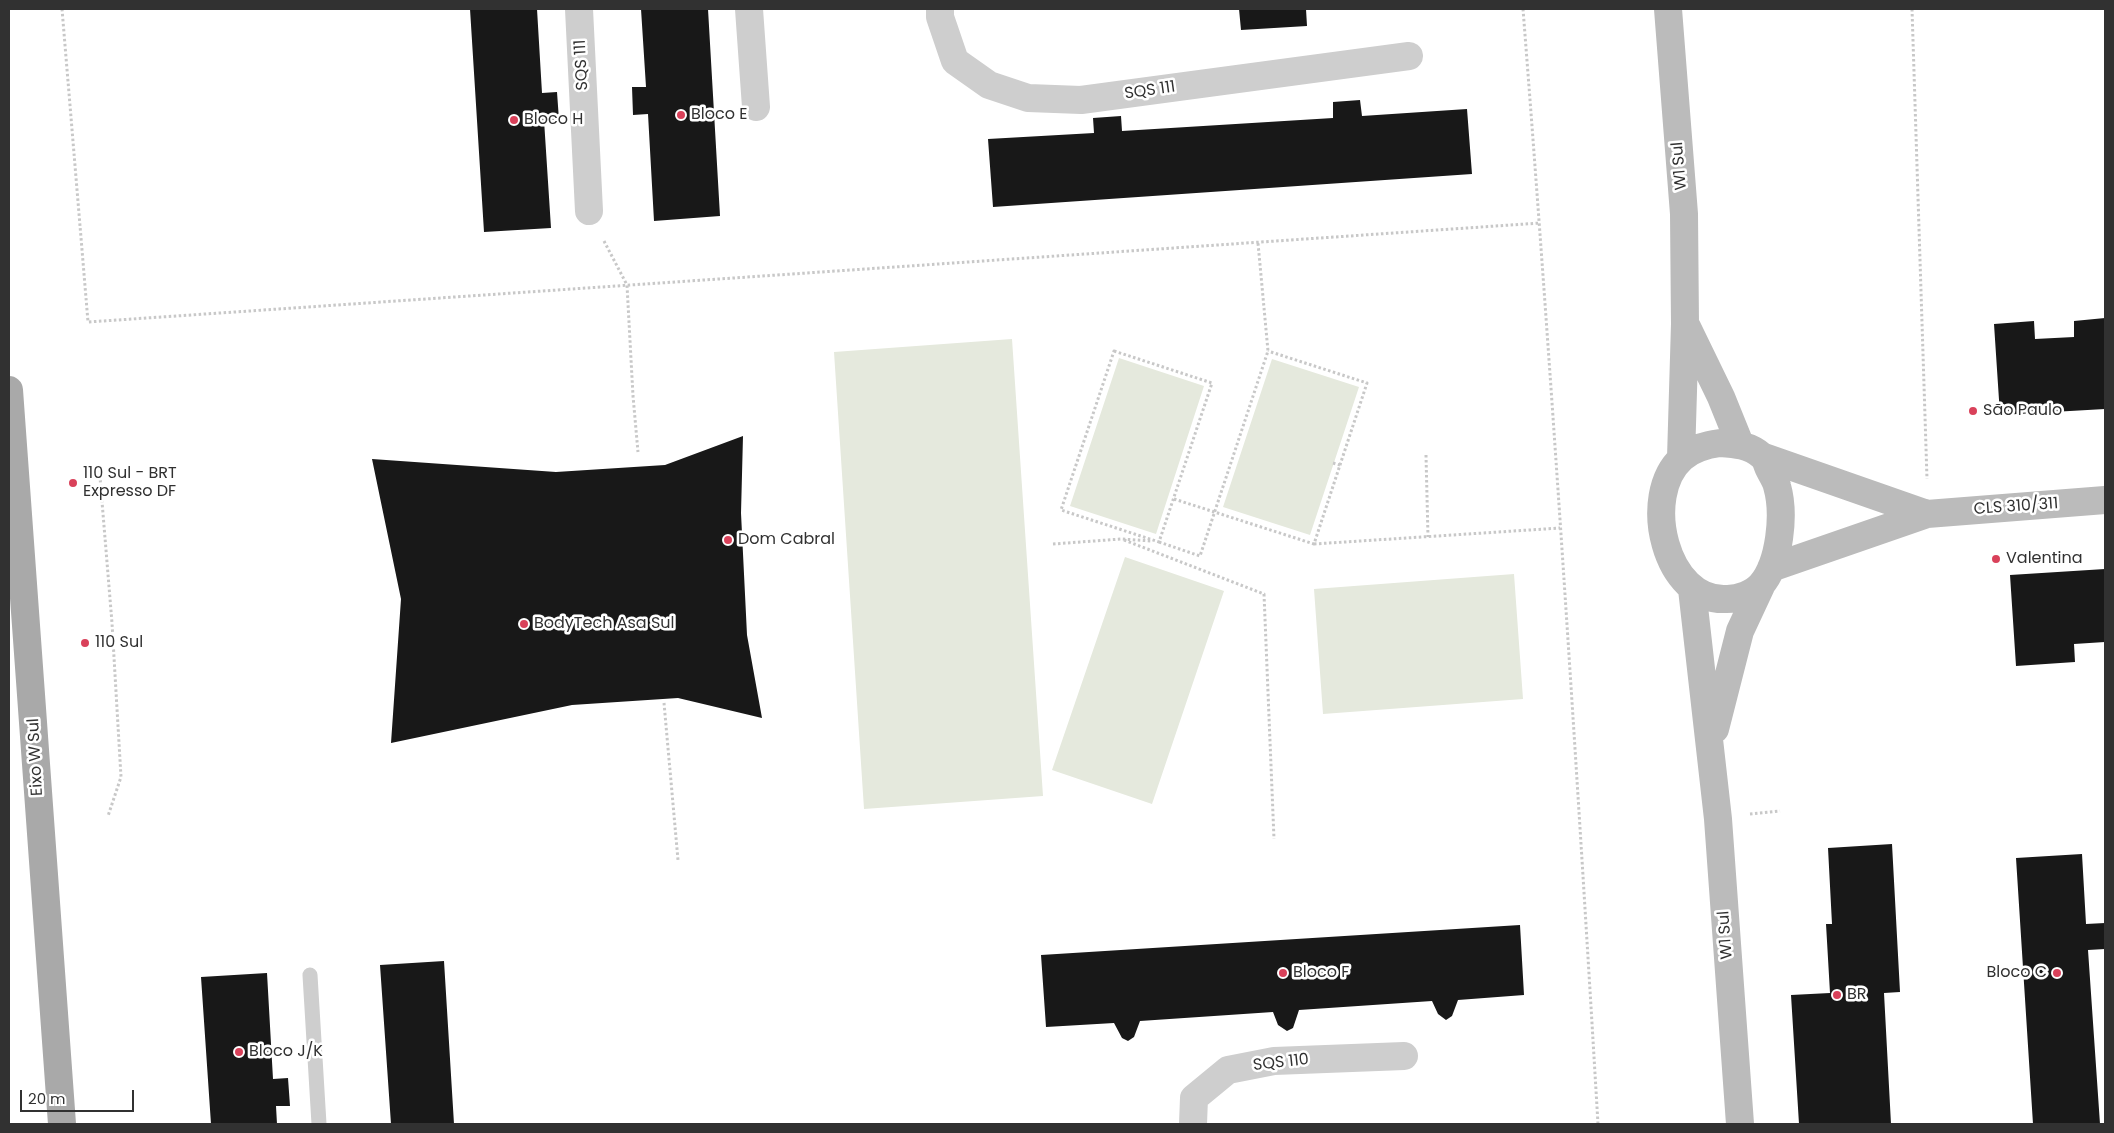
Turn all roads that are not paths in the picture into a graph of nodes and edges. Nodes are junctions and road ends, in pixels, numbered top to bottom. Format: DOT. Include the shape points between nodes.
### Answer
graph roads {
  1 [pos="579,9"];
  2 [pos="749,9"];
  3 [pos="940,9"];
  4 [pos="1668,9"];
  5 [pos="1409,56"];
  6 [pos="756,108"];
  7 [pos="589,211"];
  8 [pos="1685,324"];
  9 [pos="9,390"];
  10 [pos="1740,444"];
  11 [pos="1681,458"];
  12 [pos="1764,458"];
  13 [pos="2105,500"];
  14 [pos="1928,514"];
  15 [pos="1766,577"];
  16 [pos="1692,590"];
  17 [pos="1711,745"];
  18 [pos="310,975"];
  19 [pos="1404,1056"];
  20 [pos="62,1124"];
  21 [pos="319,1124"];
  22 [pos="1193,1124"];
  23 [pos="1740,1124"];
  1 -- 7 [label="street, SQS 111"];
  2 -- 6 [label="street"];
  3 -- 5 [label="street, SQS 111" via="955,61 989,85 1028,98 1081,100"];
  4 -- 8 [label="street, W1 Sul" via="1684,214"];
  8 -- 10 [label="street, W1 Sul"];
  8 -- 11 [label="street, W1 Sul"];
  9 -- 20 [label="main road, Eixo W Sul"];
  10 -- 11 [label="street" via="1720,442 1699,447"];
  10 -- 12 [label="street"];
  11 -- 16 [label="street" via="1664,481 1660,510 1664,540 1674,566"];
  12 -- 14 [label="street, CLS 310/311"];
  12 -- 15 [label="street" via="1777,486 1780,514 1779,543"];
  13 -- 14 [label="street, CLS 310/311"];
  14 -- 15 [label="street, CLS 310/311"];
  15 -- 16 [label="street" via="1742,598 1725,600"];
  15 -- 17 [label="street, W1 Sul" via="1740,631"];
  16 -- 17 [label="street, W1 Sul"];
  17 -- 23 [label="street, W1 Sul"];
  18 -- 21 [label="lane"];
  19 -- 22 [label="street, SQS 110" via="1274,1060 1228,1070 1194,1098"];
}
